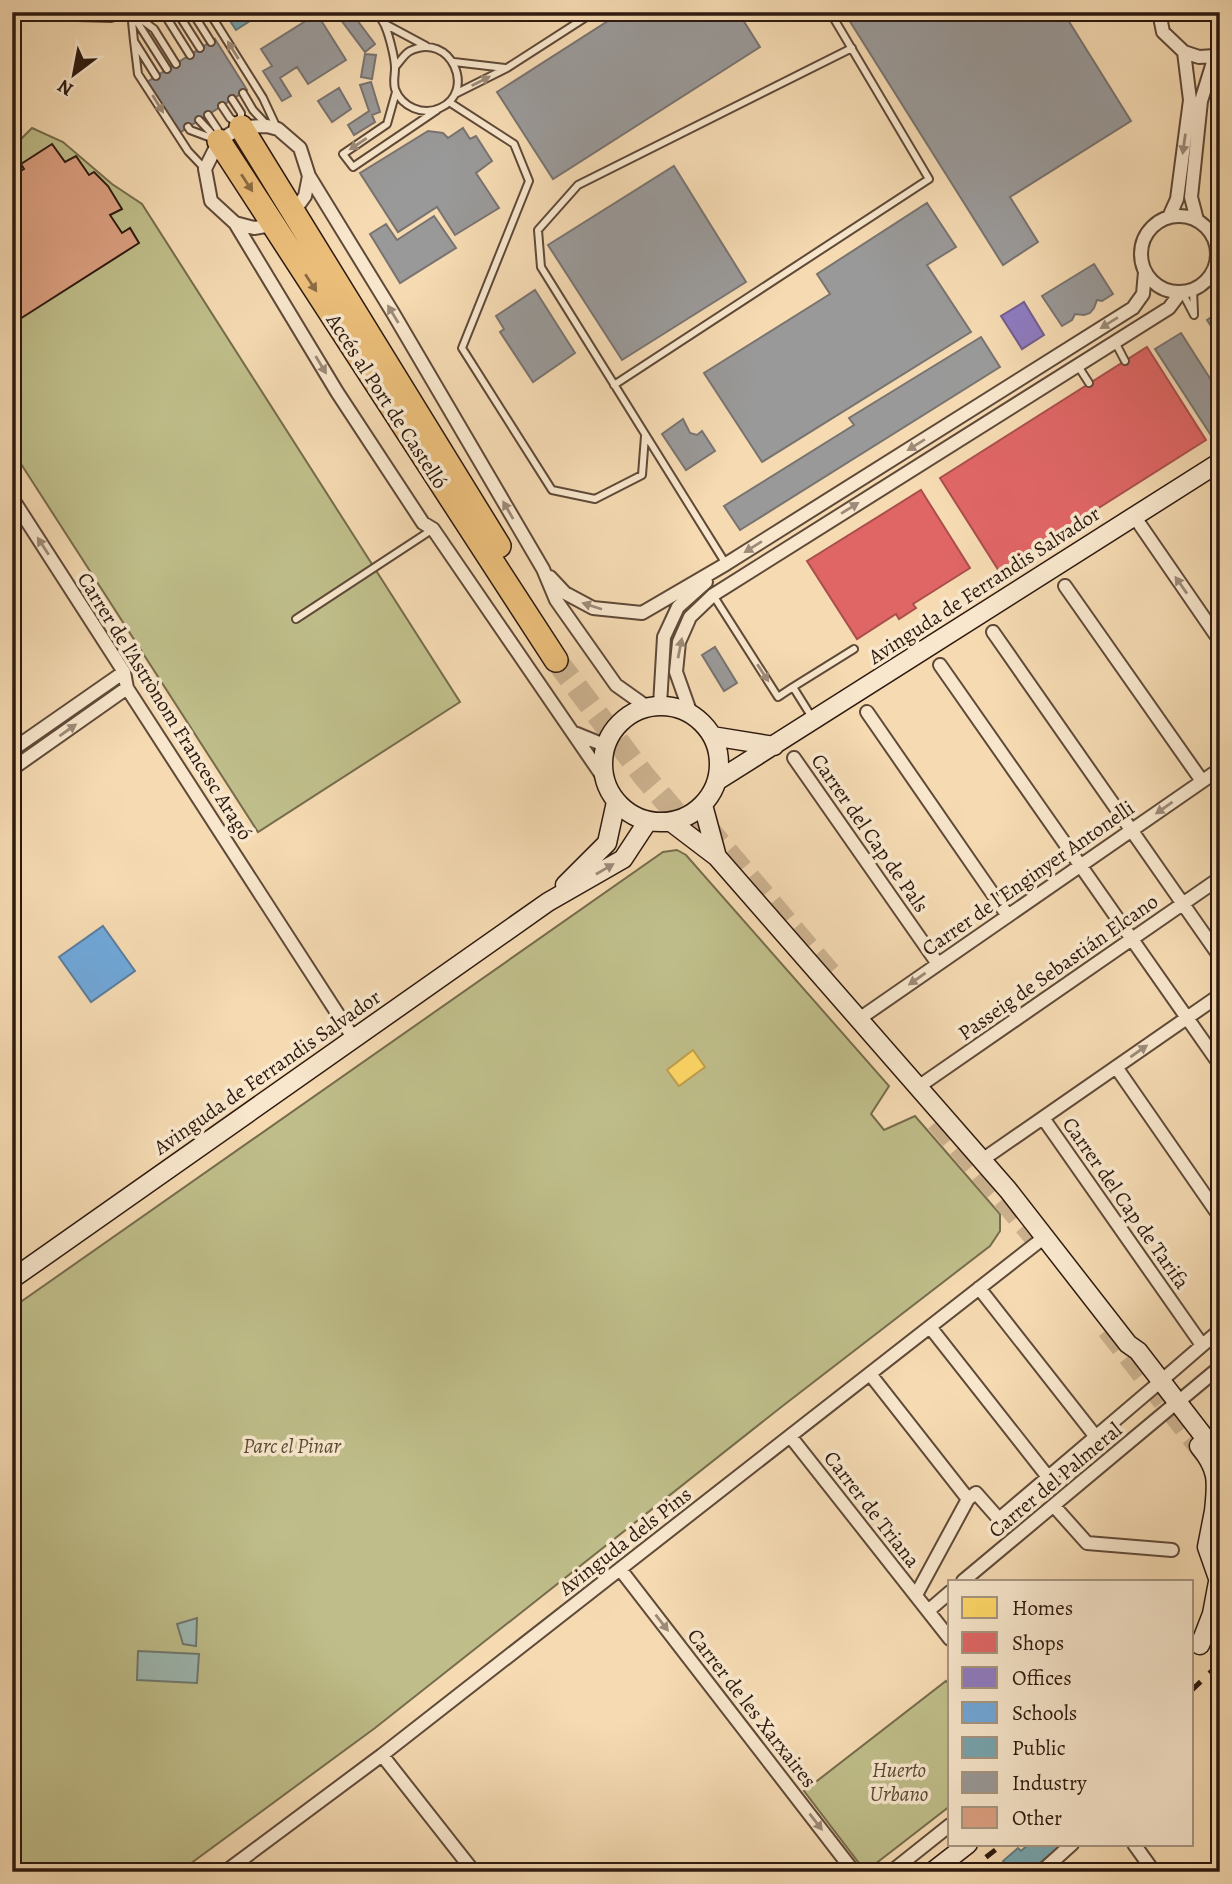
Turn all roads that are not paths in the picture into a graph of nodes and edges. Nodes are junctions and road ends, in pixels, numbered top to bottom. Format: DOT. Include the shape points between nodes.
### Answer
graph roads {
  1 [pos="131,12"];
  2 [pos="167,12"];
  3 [pos="177,12"];
  4 [pos="192,12"];
  5 [pos="209,12"];
  6 [pos="376,12"];
  7 [pos="594,12"];
  8 [pos="830,12"];
  9 [pos="1159,12"];
  10 [pos="42,16"];
  11 [pos="385,24"];
  12 [pos="134,41"];
  13 [pos="211,42"];
  14 [pos="426,46"];
  15 [pos="200,48"];
  16 [pos="852,48"];
  17 [pos="1184,52"];
  18 [pos="190,55"];
  19 [pos="1217,55"];
  20 [pos="454,62"];
  21 [pos="176,64"];
  22 [pos="396,67"];
  23 [pos="507,68"];
  24 [pos="167,69"];
  25 [pos="156,76"];
  26 [pos="396,92"];
  27 [pos="243,93"];
  28 [pos="455,94"];
  29 [pos="232,99"];
  30 [pos="449,102"];
  31 [pos="222,106"];
  32 [pos="440,109"];
  33 [pos="208,115"];
  34 [pos="200,120"];
  35 [pos="188,127"];
  36 [pos="241,127"];
  37 [pos="272,127"];
  38 [pos="219,141"];
  39 [pos="205,169"];
  40 [pos="309,176"];
  41 [pos="294,213"];
  42 [pos="1169,217"];
  43 [pos="1197,220"];
  44 [pos="234,223"];
  45 [pos="275,225"];
  46 [pos="1218,263"];
  47 [pos="1145,272"];
  48 [pos="1185,292"];
  49 [pos="1115,342"];
  50 [pos="1125,360"];
  51 [pos="1077,366"];
  52 [pos="1089,383"];
  53 [pos="614,385"];
  54 [pos="645,434"];
  55 [pos="1220,462"];
  56 [pos="12,498"];
  57 [pos="1134,516"];
  58 [pos="433,529"];
  59 [pos="724,566"];
  60 [pos="543,569"];
  61 [pos="1065,586"];
  62 [pos="713,595"];
  63 [pos="296,619"];
  64 [pos="993,632"];
  65 [pos="1220,641"];
  66 [pos="854,649"];
  67 [pos="940,666"];
  68 [pos="124,672"];
  69 [pos="793,687"];
  70 [pos="127,688"];
  71 [pos="654,706"];
  72 [pos="867,712"];
  73 [pos="691,713"];
  74 [pos="814,720"];
  75 [pos="572,731"];
  76 [pos="712,736"];
  77 [pos="604,746"];
  78 [pos="774,746"];
  79 [pos="12,750"];
  80 [pos="794,758"];
  81 [pos="12,769"];
  82 [pos="1220,769"];
  83 [pos="603,777"];
  84 [pos="717,781"];
  85 [pos="1202,781"];
  86 [pos="616,802"];
  87 [pos="703,805"];
  88 [pos="648,821"];
  89 [pos="671,822"];
  90 [pos="1131,830"];
  91 [pos="717,857"];
  92 [pos="1080,866"];
  93 [pos="1220,878"];
  94 [pos="548,902"];
  95 [pos="1183,904"];
  96 [pos="1008,916"];
  97 [pos="1132,939"];
  98 [pos="1220,957"];
  99 [pos="939,964"];
  100 [pos="1220,995"];
  101 [pos="1187,1018"];
  102 [pos="859,1019"];
  103 [pos="354,1039"];
  104 [pos="1220,1066"];
  105 [pos="1116,1067"];
  106 [pos="918,1087"];
  107 [pos="1043,1118"];
  108 [pos="982,1160"];
  109 [pos="1220,1217"];
  110 [pos="1046,1236"];
  111 [pos="12,1279"];
  112 [pos="979,1288"];
  113 [pos="930,1327"];
  114 [pos="1220,1330"];
  115 [pos="1202,1345"];
  116 [pos="1220,1367"];
  117 [pos="870,1374"];
  118 [pos="1157,1384"];
  119 [pos="1174,1405"];
  120 [pos="790,1436"];
  121 [pos="1096,1437"];
  122 [pos="1220,1455"];
  123 [pos="1071,1458"];
  124 [pos="1048,1477"];
  125 [pos="1087,1478"];
  126 [pos="968,1499"];
  127 [pos="1054,1506"];
  128 [pos="1217,1507"];
  129 [pos="1172,1550"];
  130 [pos="620,1569"];
  131 [pos="965,1580"];
  132 [pos="1219,1583"];
  133 [pos="948,1594"];
  134 [pos="916,1595"];
  135 [pos="928,1611"];
  136 [pos="1220,1626"];
  137 [pos="948,1636"];
  138 [pos="1196,1649"];
  139 [pos="382,1755"];
  140 [pos="948,1827"];
  141 [pos="965,1846"];
  142 [pos="1070,1846"];
  143 [pos="1135,1846"];
  144 [pos="225,1872"];
  145 [pos="474,1872"];
  146 [pos="853,1872"];
  147 [pos="891,1872"];
  148 [pos="932,1872"];
  149 [pos="1041,1872"];
  150 [pos="1154,1872"];
  1 -- 10 [label="lane" via="111,18"];
  1 -- 12 [label="lane"];
  1 -- 21 [label="lane" via="154,29"];
  1 -- 24 [label="lane"];
  2 -- 18 [label="lane"];
  3 -- 15 [label="lane"];
  4 -- 13 [label="lane"];
  37 -- 5 [label="lane, one-way" via="264,98"];
  6 -- 11 [label="lane"];
  7 -- 23 [label="lane"];
  8 -- 16 [label="lane"];
  9 -- 17 [label="street" via="1163,32"];
  11 -- 14 [label="lane"];
  11 -- 22 [label="lane"];
  12 -- 25 [label="lane"];
  12 -- 39 [label="lane, one-way" via="138,74 188,151"];
  14 -- 20 [label="lane" via="442,51"];
  14 -- 22 [label="lane" via="408,52"];
  16 -- 53 [label="lane" via="929,179"];
  16 -- 53 [label="lane" via="578,185 538,230 541,267"];
  17 -- 19 [label="street" via="1199,57"];
  17 -- 42 [label="street, one-way" via="1190,100 1177,199"];
  19 -- 43 [label="street" via="1201,101 1191,197"];
  20 -- 23 [label="lane"];
  20 -- 28 [label="lane"];
  22 -- 26 [label="lane"];
  28 -- 23 [label="lane, one-way"];
  26 -- 32 [label="lane" via="407,105 423,111"];
  26 -- 32 [label="lane, one-way" via="387,124 343,154 353,167"];
  27 -- 37 [label="lane"];
  28 -- 30 [label="lane"];
  29 -- 36 [label="lane" via="241,113"];
  30 -- 32 [label="lane"];
  30 -- 54 [label="lane" via="514,144 529,181 462,348 552,490 595,499 642,475"];
  31 -- 36 [label="lane"];
  33 -- 38 [label="lane"];
  34 -- 38 [label="lane"];
  35 -- 38 [label="lane"];
  36 -- 37 [label="street"];
  36 -- 38 [label="street"];
  36 -- 41 [label="highway, Accés al Port de Castelló"];
  37 -- 40 [label="street" via="300,148"];
  38 -- 39 [label="street"];
  38 -- 45 [label="highway, Accés al Port de Castelló, one-way"];
  39 -- 44 [label="street" via="211,201"];
  40 -- 41 [label="street" via="305,196"];
  60 -- 40 [label="street, one-way"];
  41 -- 45 [label="street"];
  45 -- 41 [label="highway, Accés al Port de Castelló, one-way" via="561,656"];
  42 -- 43 [label="street"];
  42 -- 47 [label="street" via="1154,225 1144,238"];
  43 -- 46 [label="street" via="1210,231"];
  44 -- 45 [label="street" via="254,228"];
  44 -- 58 [label="street, one-way" via="344,403 423,523"];
  46 -- 48 [label="street" via="1208,279"];
  47 -- 48 [label="street" via="1160,287"];
  47 -- 59 [label="street, one-way" via="1143,294 1133,308"];
  48 -- 49 [label="street" via="1169,308"];
  49 -- 50 [label="lane"];
  49 -- 51 [label="street"];
  51 -- 52 [label="lane"];
  62 -- 51 [label="street, one-way"];
  53 -- 54 [label="lane"];
  54 -- 59 [label="lane"];
  55 -- 57 [label="street, Avinguda de Ferrandis Salvador"];
  68 -- 56 [label="street, Carrer de l'Astrònom Francesc Aragó, one-way"];
  65 -- 57 [label="street, one-way"];
  57 -- 74 [label="street, Avinguda de Ferrandis Salvador"];
  58 -- 63 [label="lane"];
  58 -- 75 [label="street"];
  59 -- 60 [label="street, one-way" via="642,613 593,608 565,593"];
  59 -- 71 [label="street" via="678,607 664,637"];
  60 -- 71 [label="street" via="556,600 616,685"];
  61 -- 85 [label="street"];
  62 -- 69 [label="lane, one-way" via="778,697"];
  73 -- 62 [label="street, one-way" via="676,672 679,642 690,617"];
  64 -- 90 [label="street"];
  66 -- 69 [label="lane"];
  67 -- 92 [label="street"];
  68 -- 70 [label="street, Carrer de l'Astrònom Francesc Aragó"];
  68 -- 79 [label="street"];
  69 -- 74 [label="lane"];
  81 -- 70 [label="street, one-way"];
  70 -- 103 [label="street, Carrer de l'Astrònom Francesc Aragó"];
  71 -- 73 [label="street"];
  71 -- 77 [label="street" via="621,720"];
  72 -- 96 [label="street"];
  73 -- 76 [label="street"];
  74 -- 78 [label="street, Avinguda de Ferrandis Salvador"];
  75 -- 77 [label="street"];
  75 -- 83 [label="street"];
  76 -- 78 [label="street"];
  76 -- 84 [label="street" via="719,758"];
  77 -- 83 [label="street"];
  78 -- 84 [label="street, Avinguda de Ferrandis Salvador"];
  80 -- 99 [label="street, Carrer del Cap de Pals"];
  82 -- 85 [label="street, Carrer de l'Enginyer Antonelli"];
  83 -- 86 [label="street"];
  84 -- 87 [label="street"];
  85 -- 90 [label="street, Carrer de l'Enginyer Antonelli, one-way"];
  86 -- 88 [label="street"];
  86 -- 94 [label="street, Avinguda de Ferrandis Salvador" via="607,843"];
  87 -- 89 [label="street"];
  87 -- 91 [label="street"];
  88 -- 89 [label="street"];
  94 -- 88 [label="street, Avinguda de Ferrandis Salvador, one-way" via="623,859"];
  89 -- 91 [label="street"];
  90 -- 92 [label="street, Carrer de l'Enginyer Antonelli"];
  90 -- 95 [label="street"];
  91 -- 102 [label="street"];
  92 -- 96 [label="street, Carrer de l'Enginyer Antonelli"];
  92 -- 97 [label="street"];
  93 -- 95 [label="street, Passeig de Sebastián Elcano"];
  94 -- 103 [label="street, Avinguda de Ferrandis Salvador"];
  95 -- 97 [label="street, Passeig de Sebastián Elcano"];
  95 -- 98 [label="street"];
  96 -- 99 [label="street, Carrer de l'Enginyer Antonelli"];
  97 -- 101 [label="street"];
  97 -- 106 [label="street, Passeig de Sebastián Elcano"];
  99 -- 102 [label="street, Carrer de l'Enginyer Antonelli, one-way"];
  100 -- 101 [label="street"];
  101 -- 104 [label="street"];
  105 -- 101 [label="street, one-way"];
  102 -- 106 [label="street"];
  103 -- 111 [label="street, Avinguda de Ferrandis Salvador"];
  105 -- 107 [label="street"];
  105 -- 109 [label="street"];
  106 -- 108 [label="street"];
  107 -- 108 [label="street"];
  107 -- 115 [label="street, Carrer del Cap de Tarifa"];
  108 -- 110 [label="street"];
  110 -- 112 [label="street, Avinguda dels Pins"];
  110 -- 118 [label="street" via="1128,1343 1130,1356"];
  112 -- 113 [label="street, Avinguda dels Pins"];
  112 -- 121 [label="street"];
  113 -- 117 [label="street, Avinguda dels Pins"];
  113 -- 124 [label="street"];
  114 -- 115 [label="street, Carrer del Palmeral"];
  115 -- 118 [label="street, Carrer del Palmeral"];
  116 -- 119 [label="street, Carrer del Palmeral"];
  117 -- 120 [label="street, Avinguda dels Pins"];
  117 -- 126 [label="street"];
  118 -- 119 [label="street"];
  118 -- 121 [label="street, Carrer del Palmeral"];
  119 -- 122 [label="street"];
  119 -- 125 [label="street, Carrer del Palmeral"];
  119 -- 128 [label="street" via="1213,1466"];
  120 -- 130 [label="street, Avinguda dels Pins"];
  120 -- 134 [label="street, Carrer de Triana"];
  121 -- 123 [label="street, Carrer del Palmeral"];
  123 -- 124 [label="street, Carrer del Palmeral"];
  123 -- 125 [label="street"];
  124 -- 126 [label="street, Carrer del Palmeral" via="999,1520 976,1493"];
  125 -- 127 [label="street, Carrer del Palmeral"];
  126 -- 134 [label="street"];
  127 -- 129 [label="street" via="1087,1543"];
  127 -- 131 [label="street, Carrer del Palmeral"];
  128 -- 132 [label="street" via="1206,1547"];
  130 -- 139 [label="street, Avinguda dels Pins"];
  130 -- 146 [label="street, Carrer de les Xarxaires, one-way"];
  132 -- 138 [label="street" via="1212,1614"];
  133 -- 135 [label="street"];
  134 -- 135 [label="street, Carrer de Triana"];
  135 -- 137 [label="street, Carrer de Triana"];
  136 -- 138 [label="street"];
  139 -- 144 [label="street, Avinguda dels Pins"];
  139 -- 145 [label="street"];
  140 -- 147 [label="street"];
  141 -- 148 [label="street"];
  142 -- 149 [label="street"];
  143 -- 150 [label="street"];
}
